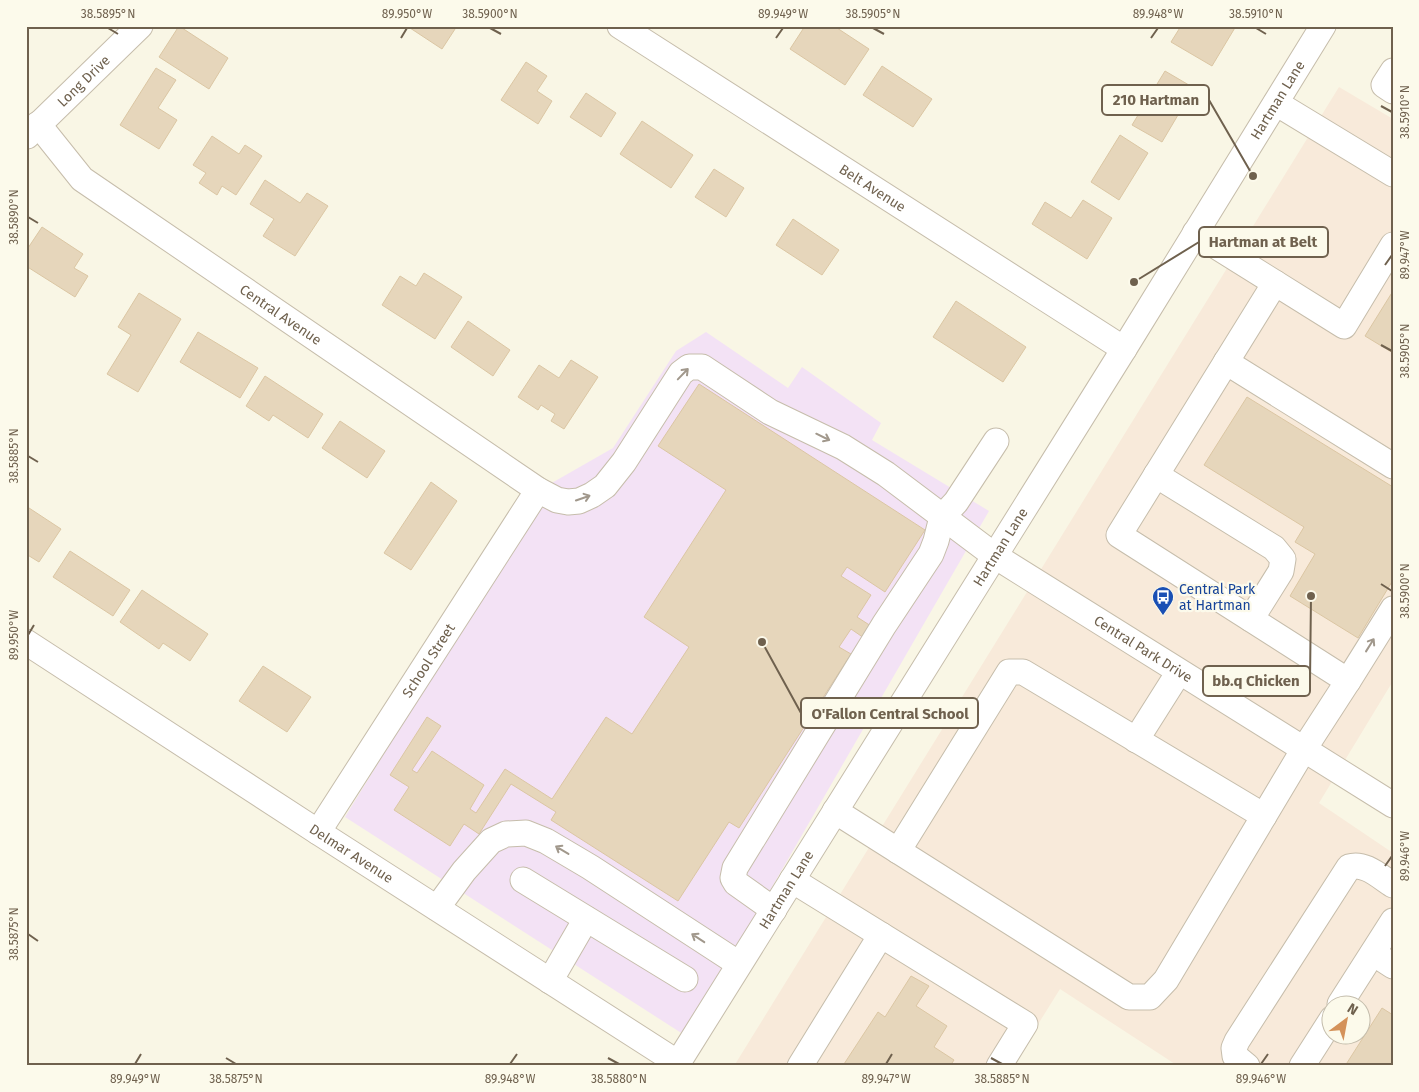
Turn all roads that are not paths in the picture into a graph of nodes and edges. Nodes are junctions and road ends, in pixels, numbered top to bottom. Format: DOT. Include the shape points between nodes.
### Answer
graph roads {
  1 [pos="140,26"];
  2 [pos="620,26"];
  3 [pos="1323,26"];
  4 [pos="1393,71"];
  5 [pos="1393,91"];
  6 [pos="1276,103"];
  7 [pos="32,130"];
  8 [pos="1393,174"];
  9 [pos="1196,233"];
  10 [pos="1393,245"];
  11 [pos="1275,283"];
  12 [pos="1124,349"];
  13 [pos="1226,362"];
  14 [pos="996,441"];
  15 [pos="1393,466"];
  16 [pos="1156,475"];
  17 [pos="538,490"];
  18 [pos="942,517"];
  19 [pos="995,556"];
  20 [pos="1393,609"];
  21 [pos="1252,619"];
  22 [pos="26,642"];
  23 [pos="1179,672"];
  24 [pos="1348,681"];
  25 [pos="1136,740"];
  26 [pos="1304,749"];
  27 [pos="1393,805"];
  28 [pos="835,811"];
  29 [pos="1264,816"];
  30 [pos="318,832"];
  31 [pos="898,851"];
  32 [pos="523,880"];
  33 [pos="792,880"];
  34 [pos="1393,885"];
  35 [pos="437,908"];
  36 [pos="774,910"];
  37 [pos="586,919"];
  38 [pos="1393,921"];
  39 [pos="881,935"];
  40 [pos="1383,960"];
  41 [pos="740,964"];
  42 [pos="685,979"];
  43 [pos="550,981"];
  44 [pos="1350,994"];
  45 [pos="1322,1035"];
  46 [pos="677,1064"];
  47 [pos="800,1066"];
  48 [pos="999,1066"];
  49 [pos="1247,1066"];
  50 [pos="1302,1066"];
  1 -- 7 [label="street, Long Drive"];
  2 -- 12 [label="street, Belt Avenue"];
  3 -- 6 [label="street, Hartman Lane"];
  4 -- 5 [label="street" via="1384,85"];
  6 -- 8 [label="street"];
  6 -- 9 [label="street, Hartman Lane"];
  7 -- 17 [label="street, Central Avenue" via="82,179"];
  9 -- 11 [label="street"];
  9 -- 12 [label="street, Hartman Lane"];
  10 -- 11 [label="street" via="1344,326"];
  11 -- 13 [label="street"];
  12 -- 19 [label="street, Hartman Lane"];
  13 -- 15 [label="street"];
  13 -- 16 [label="street"];
  14 -- 18 [label="street" via="956,502"];
  16 -- 21 [label="street" via="1274,548 1282,559 1281,571"];
  16 -- 21 [label="street" via="1119,535"];
  17 -- 18 [label="street, Central Avenue, one-way" via="568,502 579,501 605,486 681,373 696,366 707,369 770,412 843,446"];
  17 -- 30 [label="street, School Street"];
  18 -- 19 [label="street, Central Park Drive"];
  18 -- 36 [label="street" via="931,554 735,868 733,878 736,883"];
  19 -- 23 [label="street, Central Park Drive"];
  19 -- 28 [label="street, Hartman Lane"];
  24 -- 20 [label="street, one-way"];
  21 -- 24 [label="street"];
  22 -- 30 [label="street, Delmar Avenue"];
  23 -- 25 [label="street"];
  23 -- 26 [label="street, Central Park Drive"];
  24 -- 26 [label="street"];
  25 -- 29 [label="street"];
  25 -- 31 [label="street" via="1023,672 1009,672"];
  26 -- 27 [label="street, Central Park Drive"];
  26 -- 29 [label="street"];
  28 -- 31 [label="street"];
  28 -- 33 [label="street, Hartman Lane"];
  29 -- 31 [label="street" via="1166,980 1150,997 1129,997"];
  30 -- 35 [label="street, Delmar Avenue"];
  32 -- 37 [label="street"];
  33 -- 36 [label="street, Hartman Lane"];
  33 -- 39 [label="street"];
  34 -- 49 [label="street" via="1365,868 1349,867 1234,1048 1235,1056"];
  41 -- 35 [label="street, one-way" via="590,867 526,832 506,834 491,841"];
  35 -- 43 [label="street, Delmar Avenue"];
  36 -- 41 [label="street, Hartman Lane"];
  37 -- 42 [label="street"];
  37 -- 43 [label="street"];
  38 -- 40 [label="street"];
  39 -- 47 [label="street"];
  39 -- 48 [label="street" via="1025,1024"];
  40 -- 44 [label="street"];
  41 -- 46 [label="street, Hartman Lane"];
  43 -- 46 [label="street, Delmar Avenue"];
  45 -- 50 [label="street"];
}
